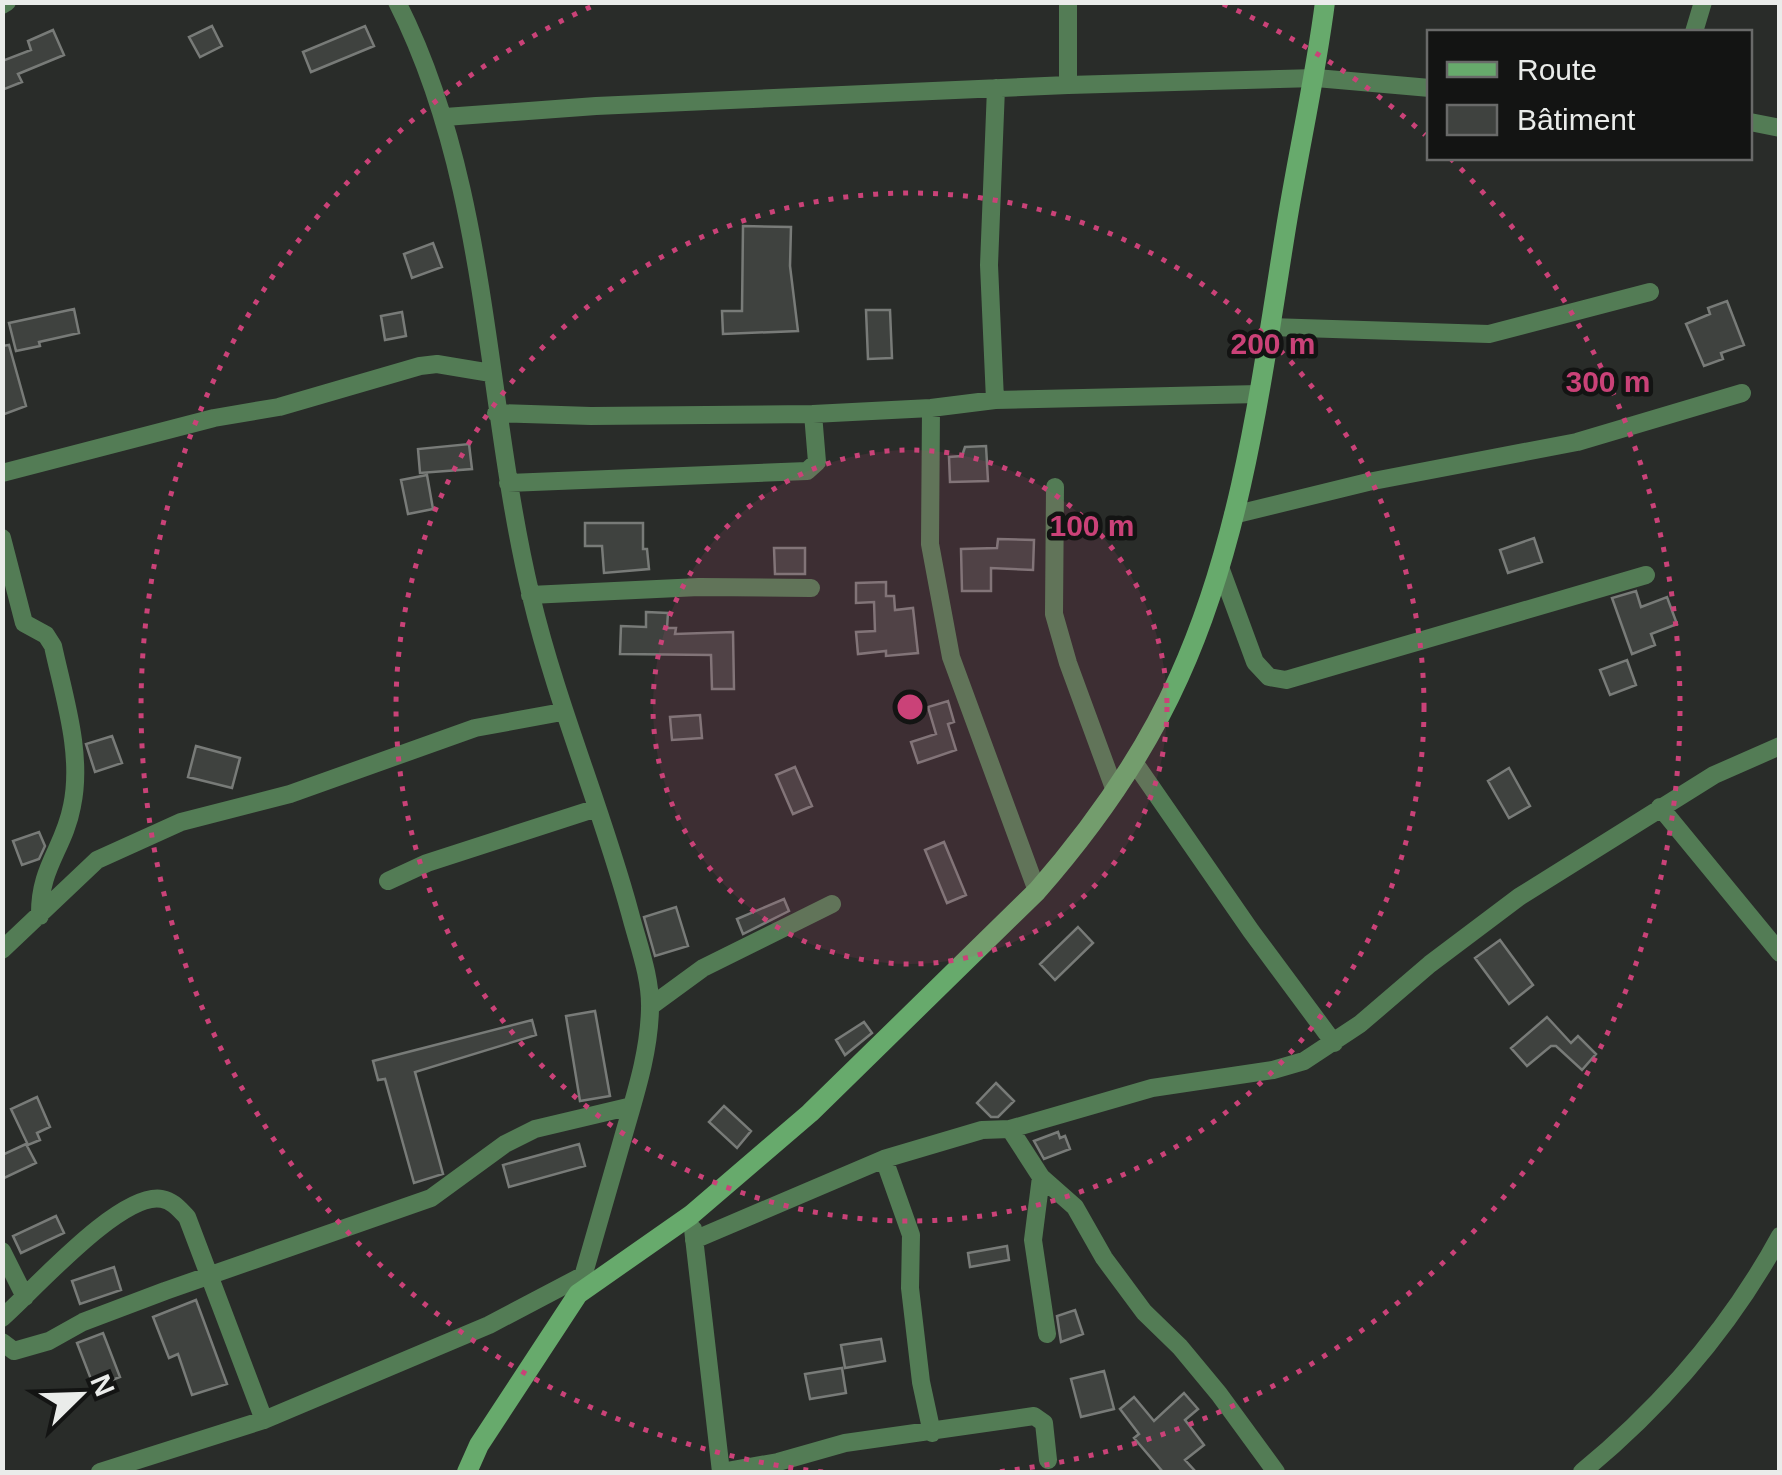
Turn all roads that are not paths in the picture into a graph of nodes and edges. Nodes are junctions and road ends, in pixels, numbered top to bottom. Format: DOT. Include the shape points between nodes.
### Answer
graph roads {
  1 [pos="397,2"];
  2 [pos="1068,2"];
  3 [pos="1326,2"];
  4 [pos="1703,2"];
  5 [pos="1695,30"];
  6 [pos="1316,78"];
  7 [pos="1068,85"];
  8 [pos="996,88"];
  9 [pos="1427,88"];
  10 [pos="446,117"];
  11 [pos="1752,122"];
  12 [pos="1780,128"];
  13 [pos="1650,292"];
  14 [pos="1270,328"];
  15 [pos="491,373"];
  16 [pos="1742,393"];
  17 [pos="1259,394"];
  18 [pos="995,400"];
  19 [pos="931,408"];
  20 [pos="496,413"];
  21 [pos="813,414"];
  22 [pos="2,473"];
  23 [pos="508,483"];
  24 [pos="1055,487"];
  25 [pos="1232,515"];
  26 [pos="2,538"];
  27 [pos="1220,567"];
  28 [pos="1646,575"];
  29 [pos="811,588"];
  30 [pos="530,595"];
  31 [pos="562,712"];
  32 [pos="1780,746"];
  33 [pos="1134,762"];
  34 [pos="1115,791"];
  35 [pos="1660,807"];
  36 [pos="597,808"];
  37 [pos="388,881"];
  38 [pos="1037,891"];
  39 [pos="832,904"];
  40 [pos="40,916"];
  41 [pos="2,950"];
  42 [pos="1780,953"];
  43 [pos="651,1006"];
  44 [pos="1334,1043"];
  45 [pos="632,1106"];
  46 [pos="1010,1129"];
  47 [pos="884,1159"];
  48 [pos="1040,1177"];
  49 [pos="691,1215"];
  50 [pos="1780,1236"];
  51 [pos="694,1240"];
  52 [pos="2,1251"];
  53 [pos="211,1277"];
  54 [pos="581,1284"];
  55 [pos="25,1297"];
  56 [pos="2,1318"];
  57 [pos="1047,1334"];
  58 [pos="2,1342"];
  59 [pos="264,1420"];
  60 [pos="932,1432"];
  61 [pos="1048,1460"];
  62 [pos="105,1472"];
  63 [pos="467,1472"];
  64 [pos="1276,1472"];
  65 [pos="1582,1472"];
  1 -- 10 [label="street"];
  2 -- 7 [label="street"];
  3 -- 6 [label="street"];
  4 -- 5 [label="street"];
  6 -- 7 [label="street"];
  6 -- 9 [label="street"];
  6 -- 14 [label="street"];
  7 -- 8 [label="street"];
  8 -- 10 [label="street"];
  8 -- 18 [label="street" via="989,265"];
  10 -- 15 [label="street"];
  11 -- 12 [label="street"];
  13 -- 14 [label="street" via="1489,334"];
  14 -- 17 [label="street"];
  15 -- 20 [label="street"];
  15 -- 22 [label="street" via="420,366 279,408 214,418"];
  16 -- 25 [label="street" via="1577,442"];
  17 -- 18 [label="street"];
  17 -- 25 [label="street"];
  18 -- 19 [label="street"];
  19 -- 21 [label="street"];
  19 -- 38 [label="street" via="930,544 950,657"];
  20 -- 21 [label="street"];
  20 -- 23 [label="street"];
  21 -- 23 [label="street" via="817,462 807,471"];
  23 -- 30 [label="street"];
  24 -- 34 [label="street" via="1054,614"];
  25 -- 27 [label="street"];
  26 -- 40 [label="street" via="24,623 53,646 75,762 72,807 42,878"];
  27 -- 28 [label="street" via="1255,662 1270,677 1286,680"];
  27 -- 33 [label="street" via="1180,675"];
  29 -- 30 [label="street"];
  30 -- 31 [label="street"];
  31 -- 36 [label="street"];
  31 -- 40 [label="street" via="474,728 290,794 181,822 97,860"];
  32 -- 35 [label="street"];
  33 -- 34 [label="street"];
  33 -- 44 [label="street"];
  34 -- 38 [label="street"];
  35 -- 42 [label="street"];
  35 -- 44 [label="street" via="1519,897"];
  36 -- 37 [label="street"];
  36 -- 43 [label="street"];
  38 -- 49 [label="street" via="810,1113"];
  39 -- 43 [label="street" via="703,968"];
  40 -- 41 [label="street"];
  43 -- 45 [label="street"];
  44 -- 46 [label="street" via="1274,1070 1152,1088"];
  45 -- 53 [label="street" via="535,1129 431,1198"];
  45 -- 54 [label="street"];
  46 -- 47 [label="street" via="982,1130"];
  46 -- 48 [label="street"];
  47 -- 51 [label="street"];
  47 -- 60 [label="street" via="911,1235 910,1288"];
  48 -- 57 [label="street" via="1032,1240"];
  48 -- 64 [label="street" via="1075,1207 1144,1312 1219,1394"];
  49 -- 51 [label="street"];
  49 -- 54 [label="street"];
  50 -- 65 [label="street" via="1753,1286 1688,1372"];
  51 -- 60 [label="street" via="721,1472 844,1443"];
  52 -- 55 [label="street"];
  53 -- 55 [label="street" via="186,1217 158,1197 100,1226"];
  53 -- 58 [label="street" via="26,1350"];
  53 -- 59 [label="street"];
  54 -- 59 [label="street"];
  54 -- 63 [label="street"];
  55 -- 56 [label="street"];
  59 -- 62 [label="street"];
  60 -- 61 [label="street" via="1034,1416 1044,1424"];
}
